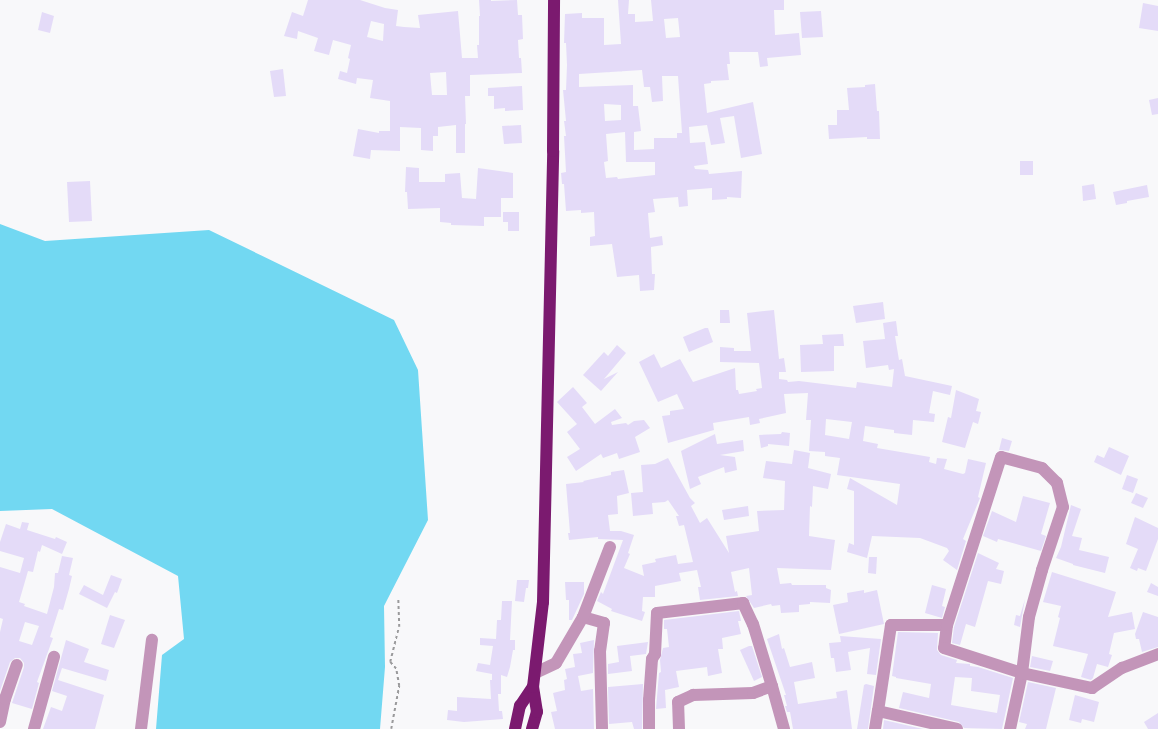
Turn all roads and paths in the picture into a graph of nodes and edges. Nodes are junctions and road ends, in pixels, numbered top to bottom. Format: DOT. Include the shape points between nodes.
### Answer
graph roads {
  1 [pos="554,0"];
  2 [pos="610,547"];
  3 [pos="398,599"];
  4 [pos="582,617"];
  5 [pos="947,625"];
  6 [pos="152,640"];
  7 [pos="1158,654"];
  8 [pos="54,657"];
  9 [pos="17,665"];
  10 [pos="535,673"];
  11 [pos="1022,673"];
  12 [pos="772,686"];
  13 [pos="533,687"];
  14 [pos="878,711"];
  15 [pos="0,722"];
  16 [pos="34,729"];
  17 [pos="141,729"];
  18 [pos="391,729"];
  19 [pos="515,729"];
  20 [pos="532,729"];
  21 [pos="602,729"];
  22 [pos="648,729"];
  23 [pos="679,729"];
  24 [pos="784,729"];
  25 [pos="875,729"];
  26 [pos="957,729"];
  27 [pos="1010,729"];
  1 -- 10 [label="highway" via="543,602"];
  2 -- 4 [label="street"];
  3 -- 18 [label="path" via="399,626 390,662 396,669 399,686"];
  4 -- 10 [label="street" via="556,663"];
  4 -- 21 [label="street" via="604,623 600,651"];
  5 -- 11 [label="street" via="944,648"];
  5 -- 11 [label="street" via="1001,457 1042,468 1057,483 1063,507 1029,617"];
  5 -- 14 [label="street" via="891,625"];
  6 -- 17 [label="street"];
  7 -- 11 [label="street" via="1122,668 1092,688"];
  8 -- 16 [label="street"];
  9 -- 15 [label="street"];
  10 -- 13 [label="highway"];
  11 -- 27 [label="street"];
  12 -- 22 [label="street" via="753,624 743,603 657,613"];
  12 -- 23 [label="street" via="753,693 693,695 678,702"];
  12 -- 24 [label="street"];
  13 -- 19 [label="highway" via="520,706"];
  13 -- 20 [label="highway" via="537,712"];
  14 -- 25 [label="street"];
  14 -- 26 [label="street"];
}
